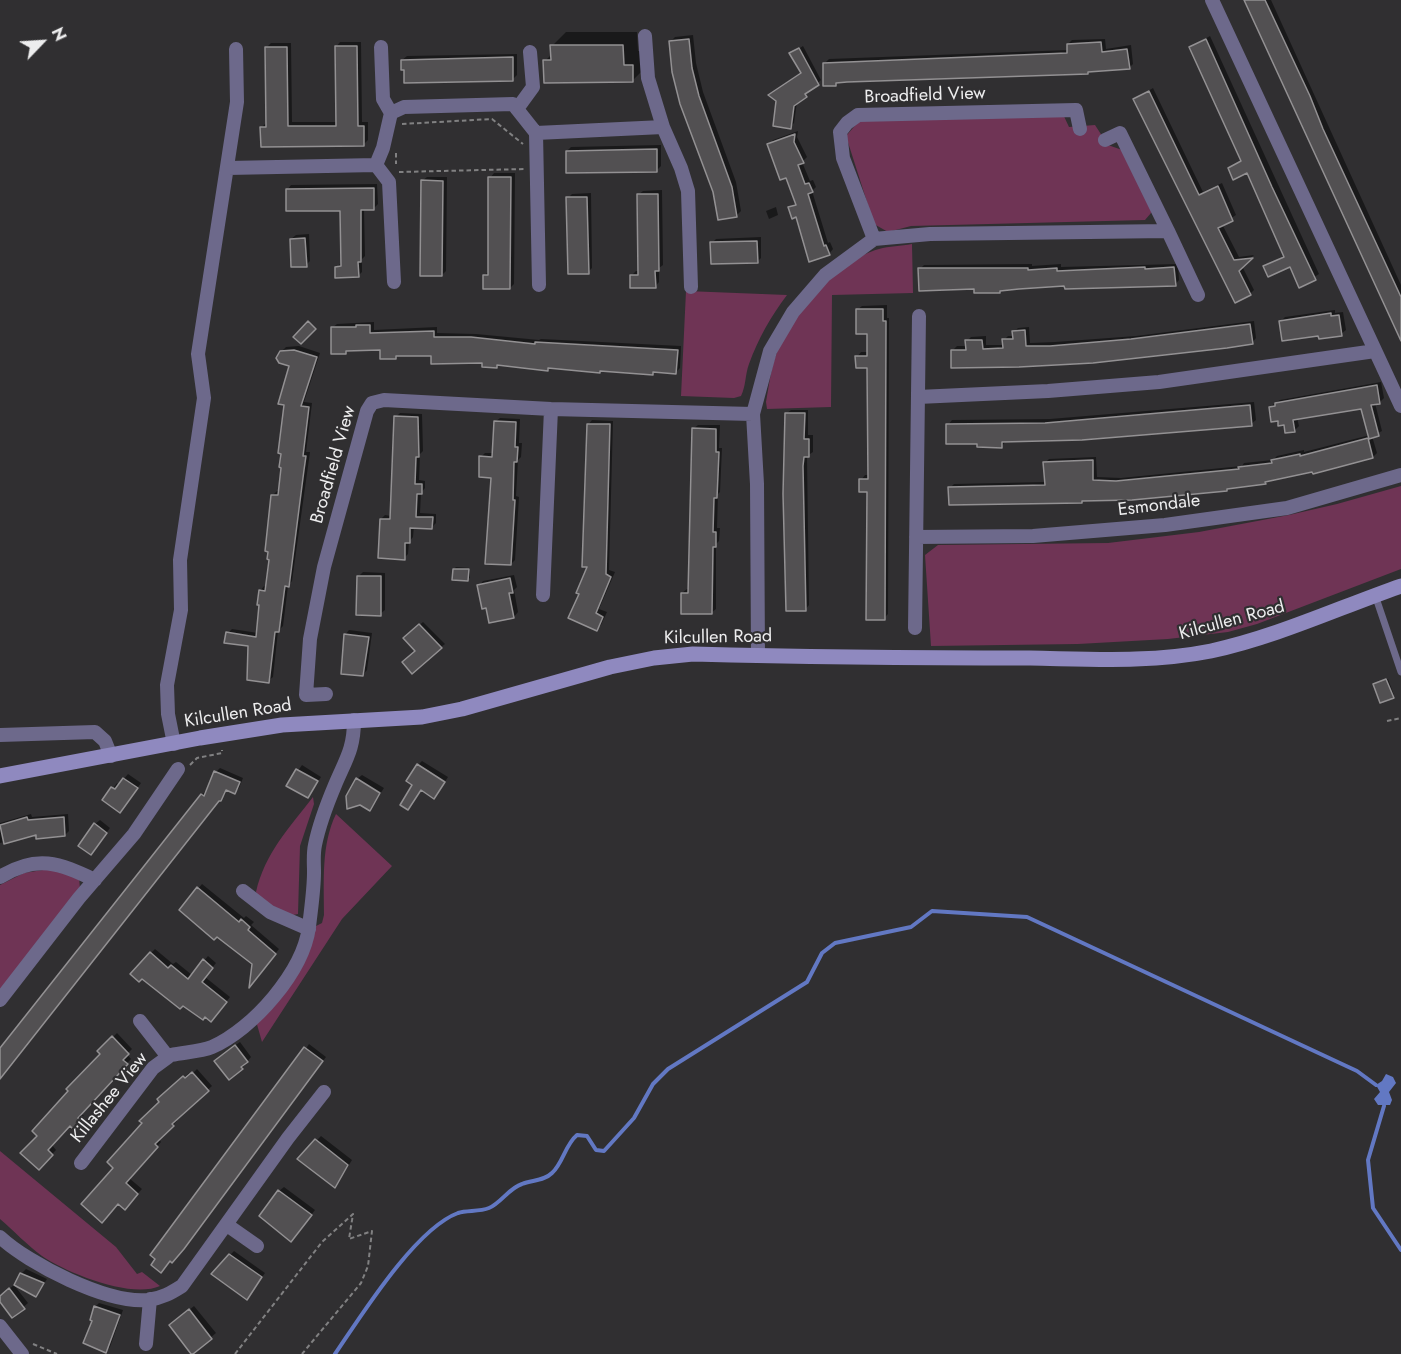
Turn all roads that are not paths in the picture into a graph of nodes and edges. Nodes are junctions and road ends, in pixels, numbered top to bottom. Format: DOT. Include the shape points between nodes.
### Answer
graph roads {
  1 [pos="1212,0"];
  2 [pos="645,36"];
  3 [pos="381,47"];
  4 [pos="236,49"];
  5 [pos="530,52"];
  6 [pos="518,109"];
  7 [pos="393,119"];
  8 [pos="663,128"];
  9 [pos="1080,129"];
  10 [pos="536,133"];
  11 [pos="1105,140"];
  12 [pos="228,168"];
  13 [pos="379,169"];
  14 [pos="1168,231"];
  15 [pos="873,239"];
  16 [pos="393,282"];
  17 [pos="539,285"];
  18 [pos="691,287"];
  19 [pos="1198,295"];
  20 [pos="919,316"];
  21 [pos="1375,351"];
  22 [pos="918,397"];
  23 [pos="1401,406"];
  24 [pos="551,409"];
  25 [pos="753,414"];
  26 [pos="1401,475"];
  27 [pos="916,537"];
  28 [pos="1401,586"];
  29 [pos="543,595"];
  30 [pos="1374,595"];
  31 [pos="915,628"];
  32 [pos="758,656"];
  33 [pos="1401,672"];
  34 [pos="326,694"];
  35 [pos="354,720"];
  36 [pos="0,735"];
  37 [pos="174,744"];
  38 [pos="111,756"];
  39 [pos="178,769"];
  40 [pos="0,776"];
  41 [pos="0,877"];
  42 [pos="95,880"];
  43 [pos="243,891"];
  44 [pos="309,929"];
  45 [pos="0,1000"];
  46 [pos="140,1021"];
  47 [pos="168,1057"];
  48 [pos="324,1092"];
  49 [pos="81,1163"];
  50 [pos="227,1225"];
  51 [pos="3,1245"];
  52 [pos="257,1246"];
  53 [pos="150,1299"];
  54 [pos="0,1326"];
  55 [pos="146,1344"];
  56 [pos="19,1350"];
  1 -- 21 [label="street"];
  2 -- 8 [label="street" via="648,78"];
  3 -- 7 [label="street" via="383,99"];
  4 -- 12 [label="street" via="237,102"];
  5 -- 6 [label="street" via="533,87"];
  6 -- 7 [label="street" via="513,104 404,107"];
  6 -- 10 [label="street"];
  7 -- 13 [label="street"];
  8 -- 10 [label="street"];
  8 -- 18 [label="street" via="688,191"];
  9 -- 15 [label="street, Broadfield View" via="1076,110 858,115 840,132 841,146"];
  10 -- 17 [label="street"];
  11 -- 14 [label="street" via="1120,133"];
  12 -- 13 [label="street"];
  12 -- 37 [label="street" via="198,354 204,398 180,560 181,610 167,685"];
  13 -- 16 [label="street" via="389,182"];
  14 -- 15 [label="street" via="930,234"];
  14 -- 19 [label="street"];
  15 -- 25 [label="street" via="825,275 793,312 770,351"];
  20 -- 22 [label="street"];
  21 -- 22 [label="street" via="1159,382"];
  21 -- 23 [label="street"];
  22 -- 27 [label="street"];
  24 -- 25 [label="street, Broadfield View"];
  24 -- 29 [label="street"];
  24 -- 34 [label="street, Broadfield View" via="384,400 372,403 324,567 310,639 306,695"];
  25 -- 32 [label="street"];
  26 -- 27 [label="street, Esmondale" via="1287,508 1165,525 1033,536"];
  27 -- 31 [label="street"];
  28 -- 30 [label="main road, Kilcullen Road"];
  30 -- 32 [label="main road, Kilcullen Road" via="1268,635 1212,651 1166,658"];
  30 -- 33 [label="lane"];
  32 -- 35 [label="main road, Kilcullen Road" via="693,654 654,658 462,709 422,717"];
  35 -- 37 [label="main road, Kilcullen Road" via="282,725"];
  35 -- 44 [label="street, Killashee View" via="350,754 334,787 314,848"];
  36 -- 38 [label="street" via="96,732"];
  37 -- 38 [label="main road, Kilcullen Road"];
  38 -- 40 [label="main road, Kilcullen Road"];
  39 -- 42 [label="street" via="134,834"];
  41 -- 42 [label="street" via="20,866 38,863 68,868"];
  42 -- 45 [label="street"];
  43 -- 44 [label="street" via="270,912"];
  44 -- 47 [label="street, Killashee View" via="292,970 250,1022 209,1048"];
  46 -- 47 [label="street, Killashee View"];
  47 -- 49 [label="street, Killashee View" via="153,1068"];
  48 -- 50 [label="street"];
  50 -- 52 [label="street"];
  50 -- 53 [label="street" via="182,1286 166,1296"];
  51 -- 53 [label="street" via="99,1292 125,1299"];
  53 -- 55 [label="street"];
  54 -- 56 [label="street"];
}
